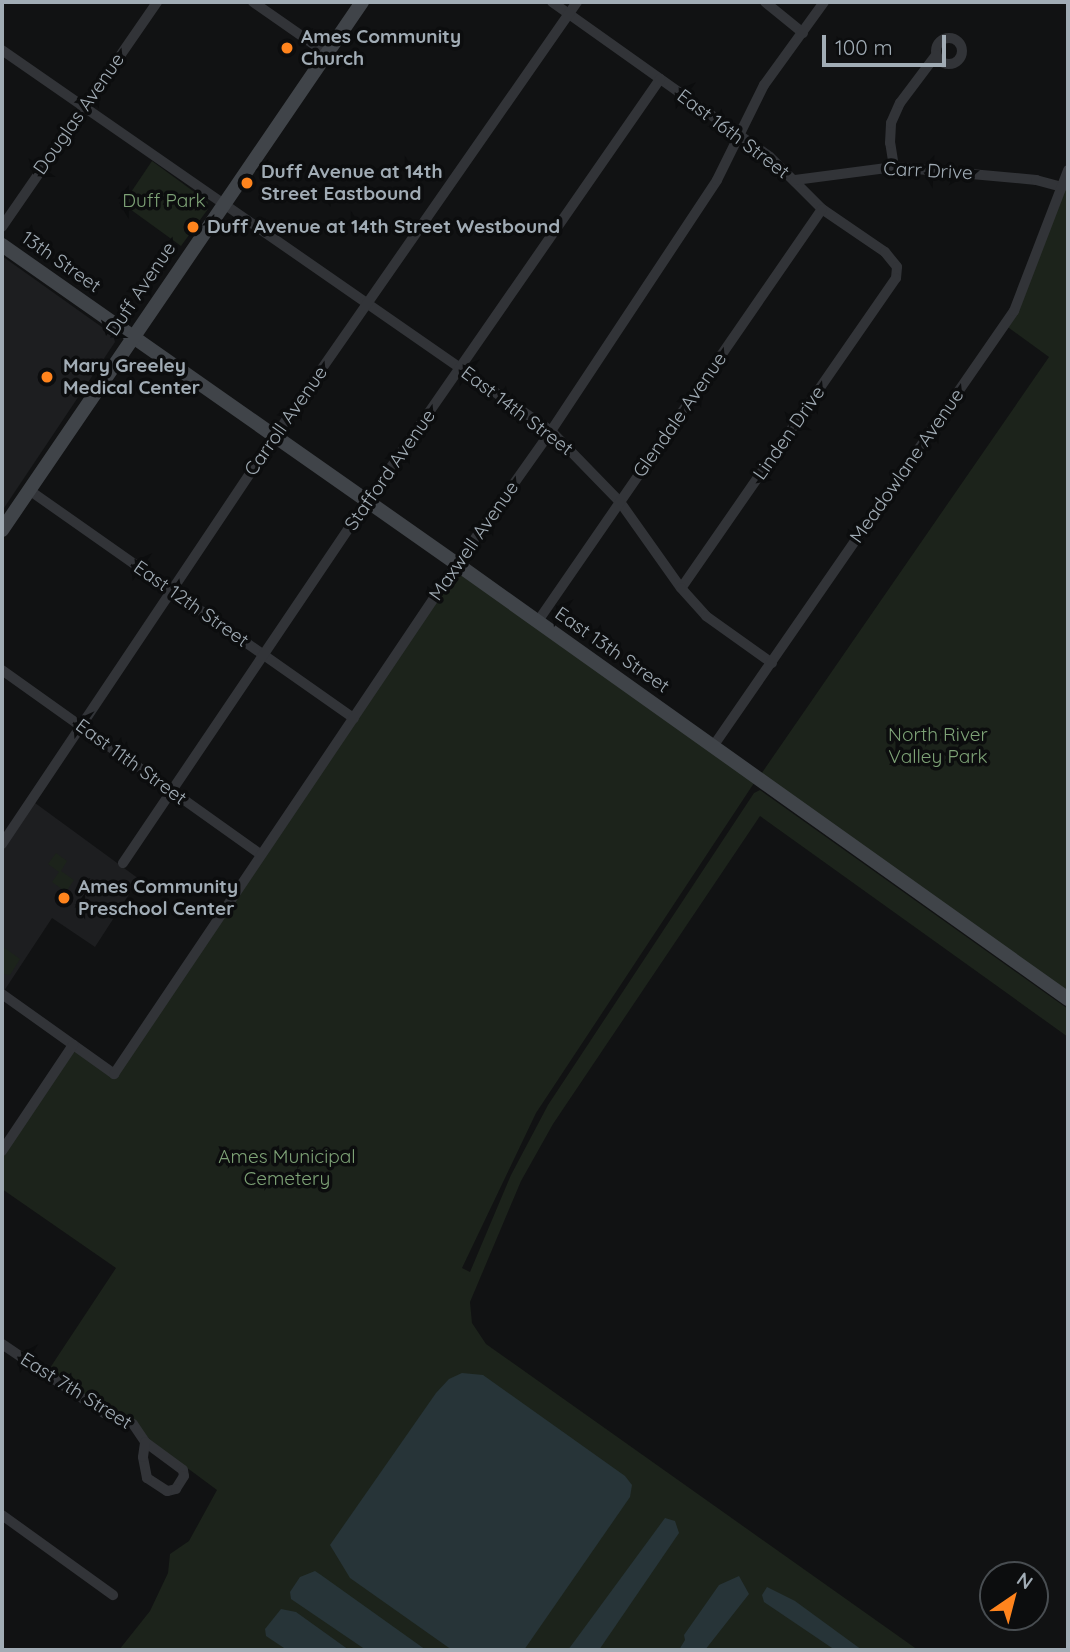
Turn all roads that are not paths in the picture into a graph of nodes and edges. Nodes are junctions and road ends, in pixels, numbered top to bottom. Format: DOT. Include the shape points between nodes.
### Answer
graph roads {
  1 [pos="157,2"];
  2 [pos="253,2"];
  3 [pos="362,2"];
  4 [pos="552,2"];
  5 [pos="577,2"];
  6 [pos="765,2"];
  7 [pos="824,2"];
  8 [pos="569,14"];
  9 [pos="803,33"];
  10 [pos="2,50"];
  11 [pos="326,53"];
  12 [pos="936,55"];
  13 [pos="660,79"];
  14 [pos="84,107"];
  15 [pos="739,135"];
  16 [pos="894,167"];
  17 [pos="1068,170"];
  18 [pos="795,180"];
  19 [pos="1062,187"];
  20 [pos="222,203"];
  21 [pos="822,209"];
  22 [pos="2,227"];
  23 [pos="2,245"];
  24 [pos="896,278"];
  25 [pos="368,304"];
  26 [pos="132,335"];
  27 [pos="461,369"];
  28 [pos="551,432"];
  29 [pos="275,436"];
  30 [pos="29,489"];
  31 [pos="367,501"];
  32 [pos="620,502"];
  33 [pos="2,530"];
  34 [pos="457,564"];
  35 [pos="681,588"];
  36 [pos="172,590"];
  37 [pos="538,621"];
  38 [pos="265,656"];
  39 [pos="772,663"];
  40 [pos="2,670"];
  41 [pos="354,718"];
  42 [pos="81,726"];
  43 [pos="714,746"];
  44 [pos="172,791"];
  45 [pos="2,844"];
  46 [pos="261,855"];
  47 [pos="123,863"];
  48 [pos="2,993"];
  49 [pos="1068,999"];
  50 [pos="73,1045"];
  51 [pos="2,1151"];
  52 [pos="2,1344"];
  53 [pos="145,1441"];
  54 [pos="2,1515"];
  55 [pos="113,1595"];
  1 -- 14 [label="street, Douglas Avenue"];
  2 -- 11 [label="street"];
  3 -- 11 [label="main road, Duff Avenue"];
  4 -- 8 [label="street, East 16th Street"];
  5 -- 8 [label="street, Carroll Avenue"];
  6 -- 9 [label="street"];
  7 -- 9 [label="street, Maxwell Avenue"];
  8 -- 13 [label="street, East 16th Street"];
  8 -- 25 [label="street, Carroll Avenue"];
  9 -- 15 [label="street, Maxwell Avenue" via="764,85"];
  10 -- 14 [label="street, East 14th Street"];
  11 -- 20 [label="main road, Duff Avenue"];
  12 -- 16 [label="street" via="900,103 891,123"];
  13 -- 15 [label="street, East 16th Street"];
  13 -- 27 [label="street, Stafford Avenue"];
  14 -- 20 [label="street, East 14th Street"];
  14 -- 22 [label="street, Douglas Avenue"];
  15 -- 18 [label="street, East 16th Street"];
  15 -- 28 [label="street, Maxwell Avenue" via="717,180"];
  16 -- 18 [label="street, Carr Drive"];
  16 -- 19 [label="street, Carr Drive" via="1036,180"];
  17 -- 19 [label="street, Meadowlane Avenue"];
  18 -- 21 [label="street, East 16th Street"];
  19 -- 39 [label="street, Meadowlane Avenue" via="1014,311"];
  20 -- 25 [label="street, East 14th Street"];
  20 -- 26 [label="main road, Duff Avenue"];
  21 -- 24 [label="street, East 16th Street" via="892,259"];
  21 -- 32 [label="street, Glendale Avenue"];
  23 -- 26 [label="main road, 13th Street"];
  24 -- 35 [label="street, Linden Drive"];
  25 -- 27 [label="street, East 14th Street"];
  25 -- 29 [label="street, Carroll Avenue"];
  26 -- 29 [label="main road, East 13th Street"];
  26 -- 30 [label="main road, Duff Avenue"];
  27 -- 28 [label="street, East 14th Street"];
  27 -- 31 [label="street, Stafford Avenue"];
  28 -- 32 [label="street, East 14th Street"];
  28 -- 34 [label="street, Maxwell Avenue"];
  29 -- 31 [label="main road, East 13th Street"];
  29 -- 36 [label="street, Carroll Avenue"];
  30 -- 33 [label="main road, Duff Avenue"];
  30 -- 36 [label="street, East 12th Street"];
  31 -- 34 [label="main road, East 13th Street"];
  31 -- 38 [label="street, Stafford Avenue"];
  32 -- 35 [label="street, East 14th Street"];
  32 -- 37 [label="street, Glendale Avenue"];
  34 -- 37 [label="main road, East 13th Street"];
  34 -- 41 [label="street, Maxwell Avenue"];
  35 -- 39 [label="street, East 14th Street" via="706,616"];
  36 -- 38 [label="street, East 12th Street"];
  36 -- 42 [label="street, Carroll Avenue"];
  37 -- 43 [label="main road, East 13th Street"];
  38 -- 41 [label="street, East 12th Street"];
  38 -- 44 [label="street, Stafford Avenue"];
  39 -- 43 [label="street, Meadowlane Avenue"];
  40 -- 42 [label="street, East 11th Street"];
  41 -- 46 [label="street, Maxwell Avenue"];
  42 -- 44 [label="street, East 11th Street"];
  42 -- 45 [label="street, Carroll Avenue"];
  43 -- 49 [label="main road, East 13th Street"];
  44 -- 46 [label="street, East 11th Street"];
  44 -- 47 [label="street, Stafford Avenue"];
  46 -- 50 [label="street, Maxwell Avenue" via="114,1074"];
  48 -- 50 [label="street"];
  50 -- 51 [label="street"];
  52 -- 53 [label="street, East 7th Street" via="104,1413 132,1424"];
  53 -- 53 [label="street, East 7th Street" via="183,1470 176,1489 167,1491 147,1478"];
  54 -- 55 [label="street"];
}
